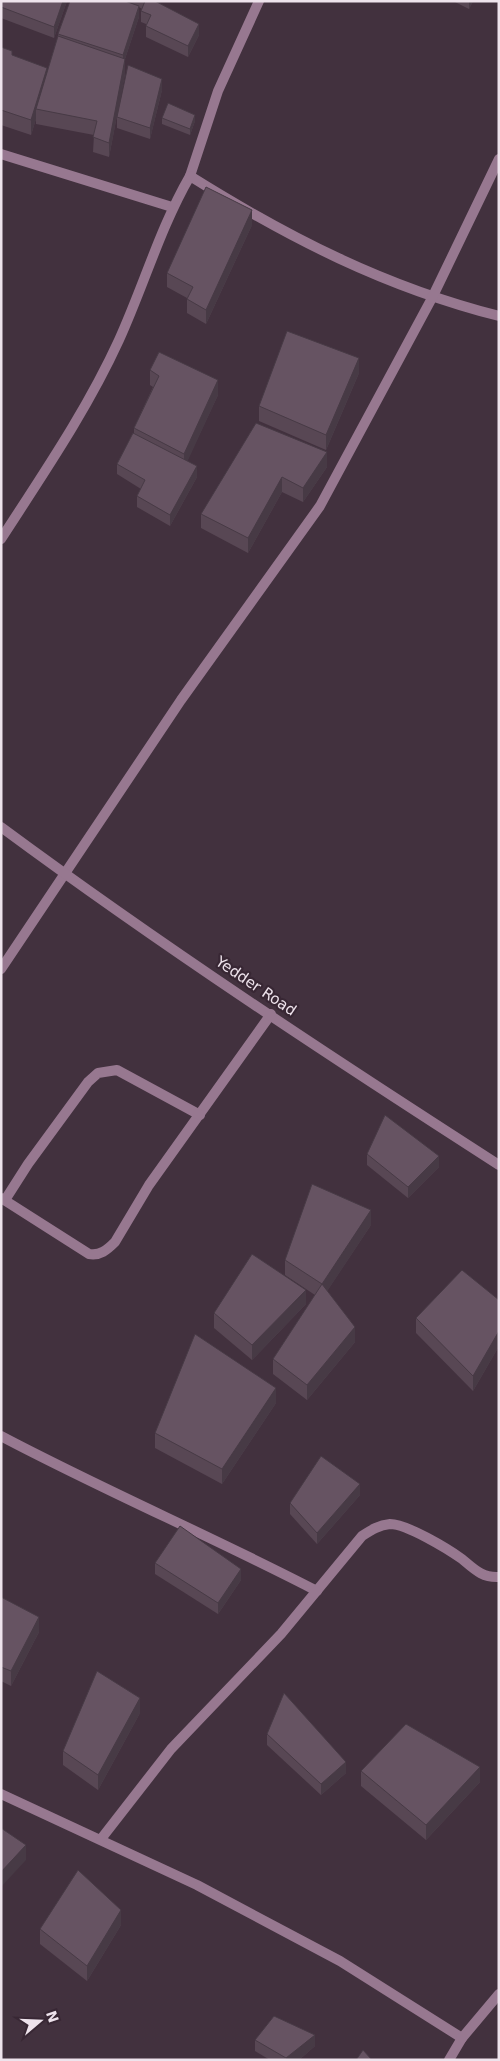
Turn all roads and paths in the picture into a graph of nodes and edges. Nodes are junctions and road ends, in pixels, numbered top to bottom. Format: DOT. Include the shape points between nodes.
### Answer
graph roads {
  1 [pos="260,1"];
  2 [pos="1,154"];
  3 [pos="499,159"];
  4 [pos="190,176"];
  5 [pos="172,207"];
  6 [pos="432,298"];
  7 [pos="499,316"];
  8 [pos="1,539"];
  9 [pos="1,826"];
  10 [pos="64,873"];
  11 [pos="1,969"];
  12 [pos="271,1014"];
  13 [pos="200,1116"];
  14 [pos="499,1165"];
  15 [pos="3,1199"];
  16 [pos="1,1436"];
  17 [pos="499,1577"];
  18 [pos="317,1591"];
  19 [pos="1,1794"];
  20 [pos="101,1839"];
  21 [pos="499,1994"];
  22 [pos="462,2038"];
  23 [pos="449,2060"];
  1 -- 4 [label="street" via="218,91"];
  2 -- 5 [label="street"];
  3 -- 6 [label="street"];
  4 -- 5 [label="street"];
  4 -- 6 [label="street" via="304,242 362,271"];
  5 -- 8 [label="street" via="119,340 67,438"];
  6 -- 7 [label="street"];
  6 -- 10 [label="street" via="320,506 181,700"];
  9 -- 10 [label="street, Yedder Road"];
  10 -- 11 [label="street"];
  10 -- 12 [label="street, Yedder Road"];
  12 -- 13 [label="street"];
  12 -- 14 [label="street, Yedder Road"];
  13 -- 15 [label="street" via="116,1070 98,1074 88,1082"];
  13 -- 15 [label="street" via="149,1186 115,1242 101,1253 88,1254"];
  16 -- 18 [label="street"];
  17 -- 18 [label="street" via="489,1577 401,1525 389,1524 377,1526 362,1536"];
  18 -- 20 [label="street" via="281,1634 170,1749"];
  19 -- 20 [label="street"];
  20 -- 22 [label="street" via="197,1885 340,1961"];
  21 -- 22 [label="street"];
  22 -- 23 [label="street"];
}
